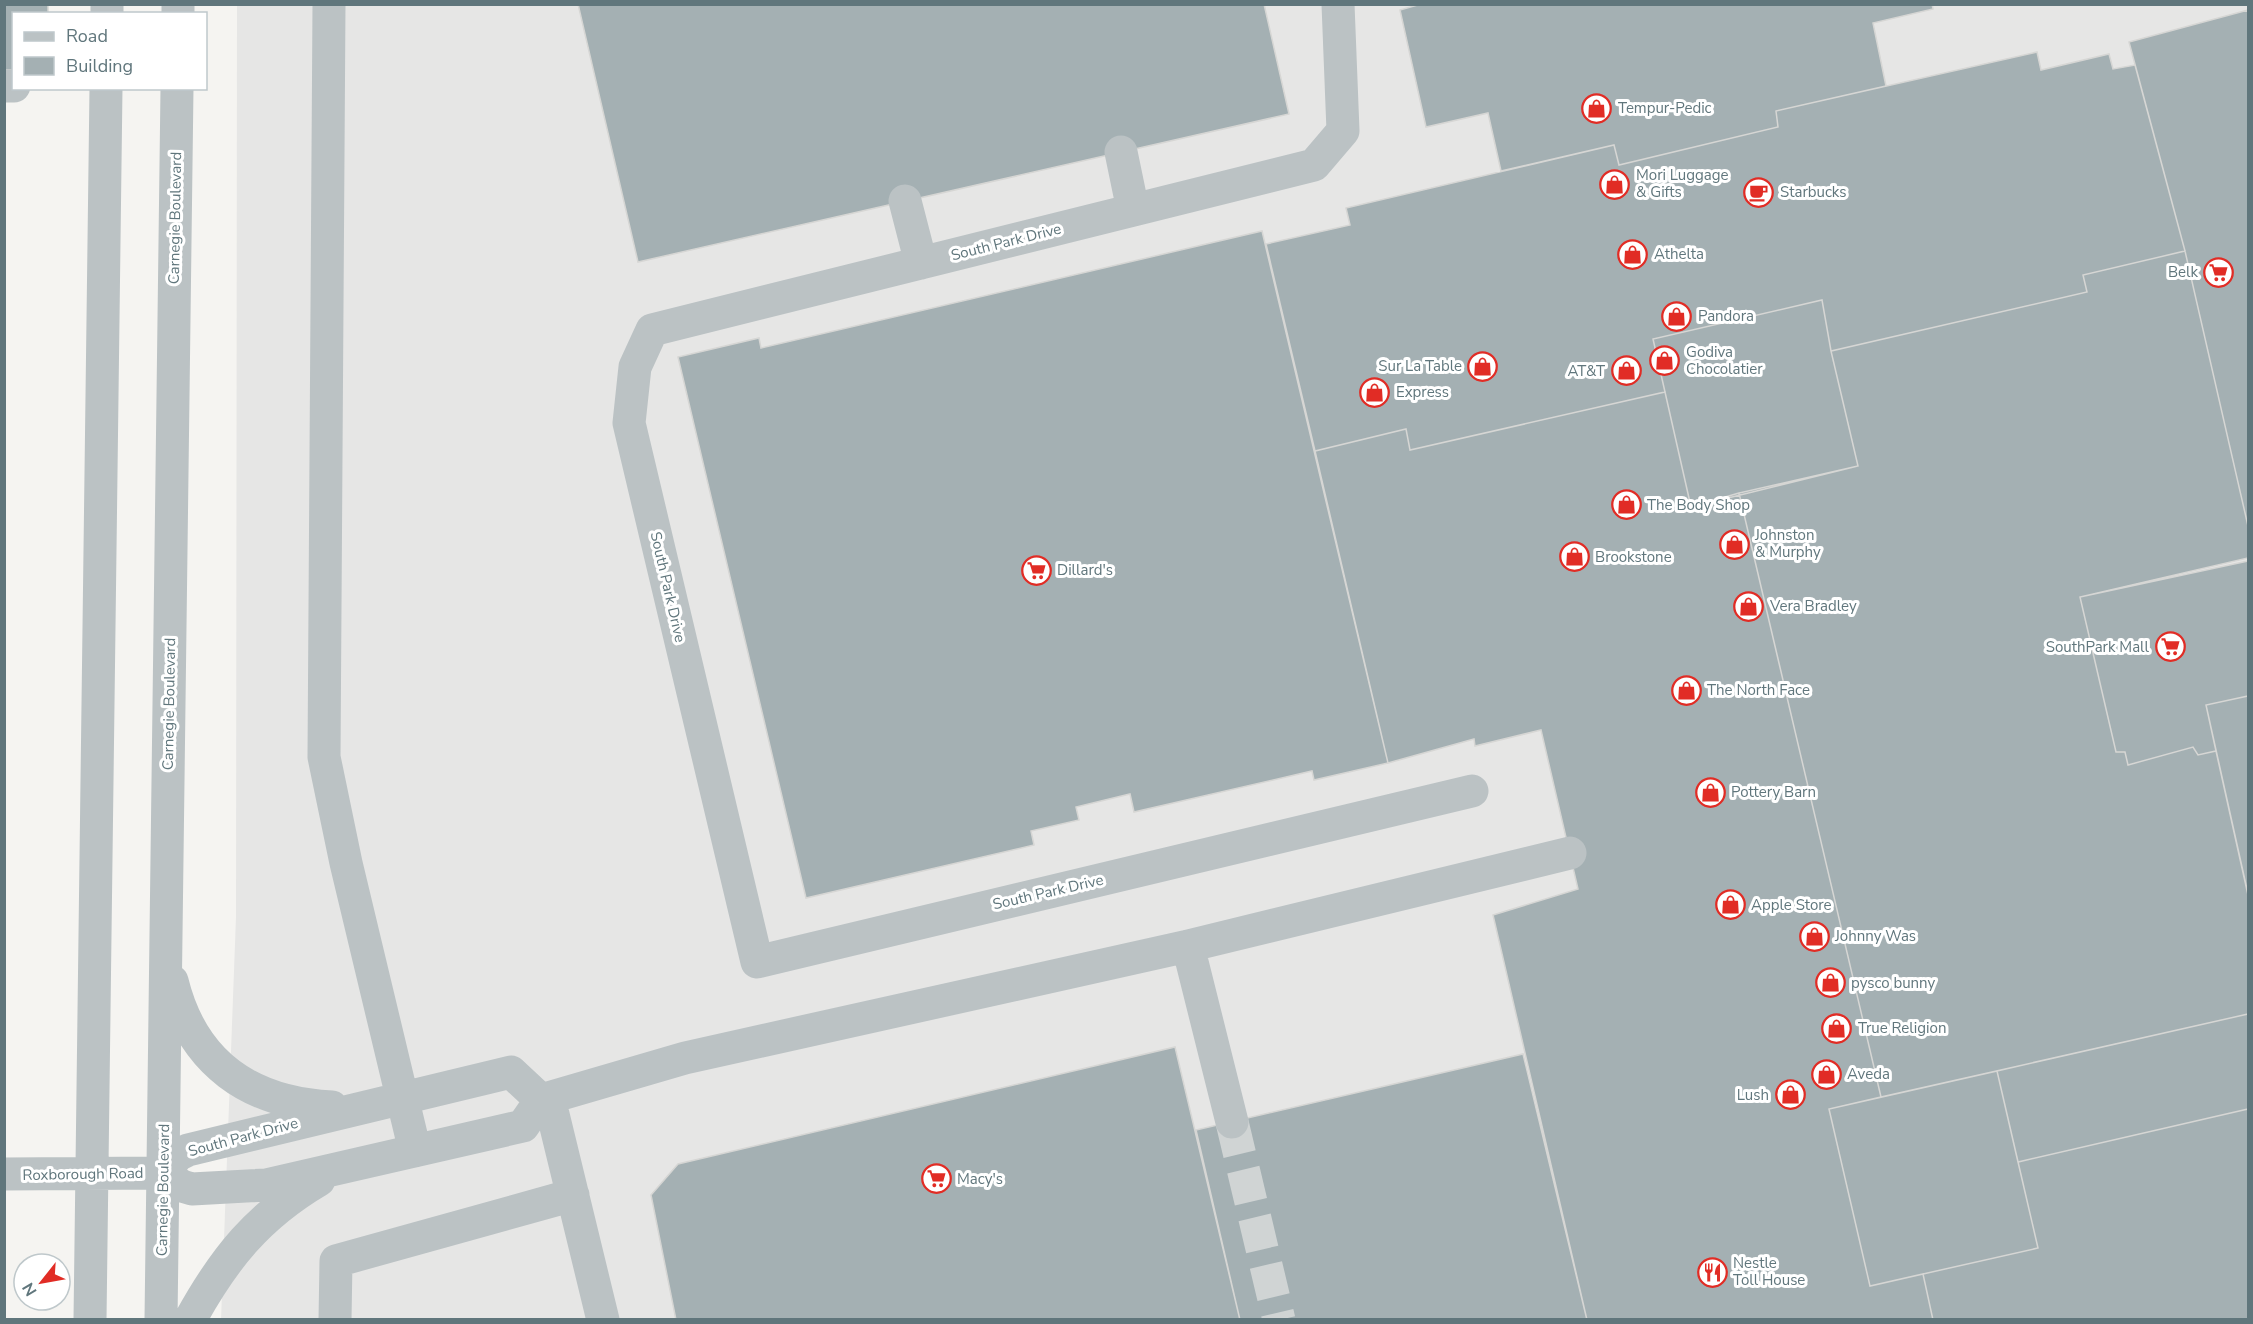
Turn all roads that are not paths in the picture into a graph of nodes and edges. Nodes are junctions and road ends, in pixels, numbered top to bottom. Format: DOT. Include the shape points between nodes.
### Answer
graph roads {
  1 [pos="329,4"];
  2 [pos="1338,4"];
  3 [pos="105,90"];
  4 [pos="177,90"];
  5 [pos="1121,152"];
  6 [pos="905,201"];
  7 [pos="1133,210"];
  8 [pos="921,263"];
  9 [pos="1472,791"];
  10 [pos="1570,853"];
  11 [pos="1188,946"];
  12 [pos="166,950"];
  13 [pos="402,1097"];
  14 [pos="545,1099"];
  15 [pos="355,1109"];
  16 [pos="1233,1122"];
  17 [pos="415,1151"];
  18 [pos="342,1168"];
  19 [pos="162,1173"];
  20 [pos="4,1174"];
  21 [pos="92,1174"];
  22 [pos="573,1195"];
  23 [pos="90,1320"];
  24 [pos="161,1320"];
  25 [pos="190,1320"];
  26 [pos="335,1320"];
  27 [pos="603,1320"];
  1 -- 13 [label="street" via="324,757"];
  2 -- 7 [label="street, South Park Drive" via="1343,131 1314,165"];
  3 -- 21 [label="street"];
  4 -- 12 [label="street, Carnegie Boulevard"];
  5 -- 7 [label="street"];
  6 -- 8 [label="street"];
  7 -- 8 [label="street, South Park Drive"];
  8 -- 9 [label="street, South Park Drive" via="652,330 635,367 629,423 757,962"];
  10 -- 11 [label="street"];
  11 -- 14 [label="street" via="685,1058"];
  11 -- 16 [label="street"];
  12 -- 15 [label="street" via="173,984 189,1025 233,1078 278,1100"];
  12 -- 19 [label="street, Carnegie Boulevard"];
  13 -- 14 [label="street, South Park Drive" via="511,1072"];
  13 -- 15 [label="street, South Park Drive"];
  13 -- 17 [label="street"];
  14 -- 17 [label="street" via="524,1126"];
  14 -- 22 [label="street"];
  15 -- 19 [label="street, South Park Drive" via="188,1150"];
  17 -- 18 [label="street"];
  18 -- 19 [label="street" via="266,1185 206,1190 182,1186"];
  18 -- 25 [label="street" via="292,1197 248,1234 218,1270"];
  19 -- 21 [label="street, Roxborough Road"];
  19 -- 24 [label="street, Carnegie Boulevard"];
  20 -- 21 [label="street, Roxborough Road"];
  21 -- 23 [label="street"];
  22 -- 26 [label="street" via="336,1261"];
  22 -- 27 [label="street"];
}
